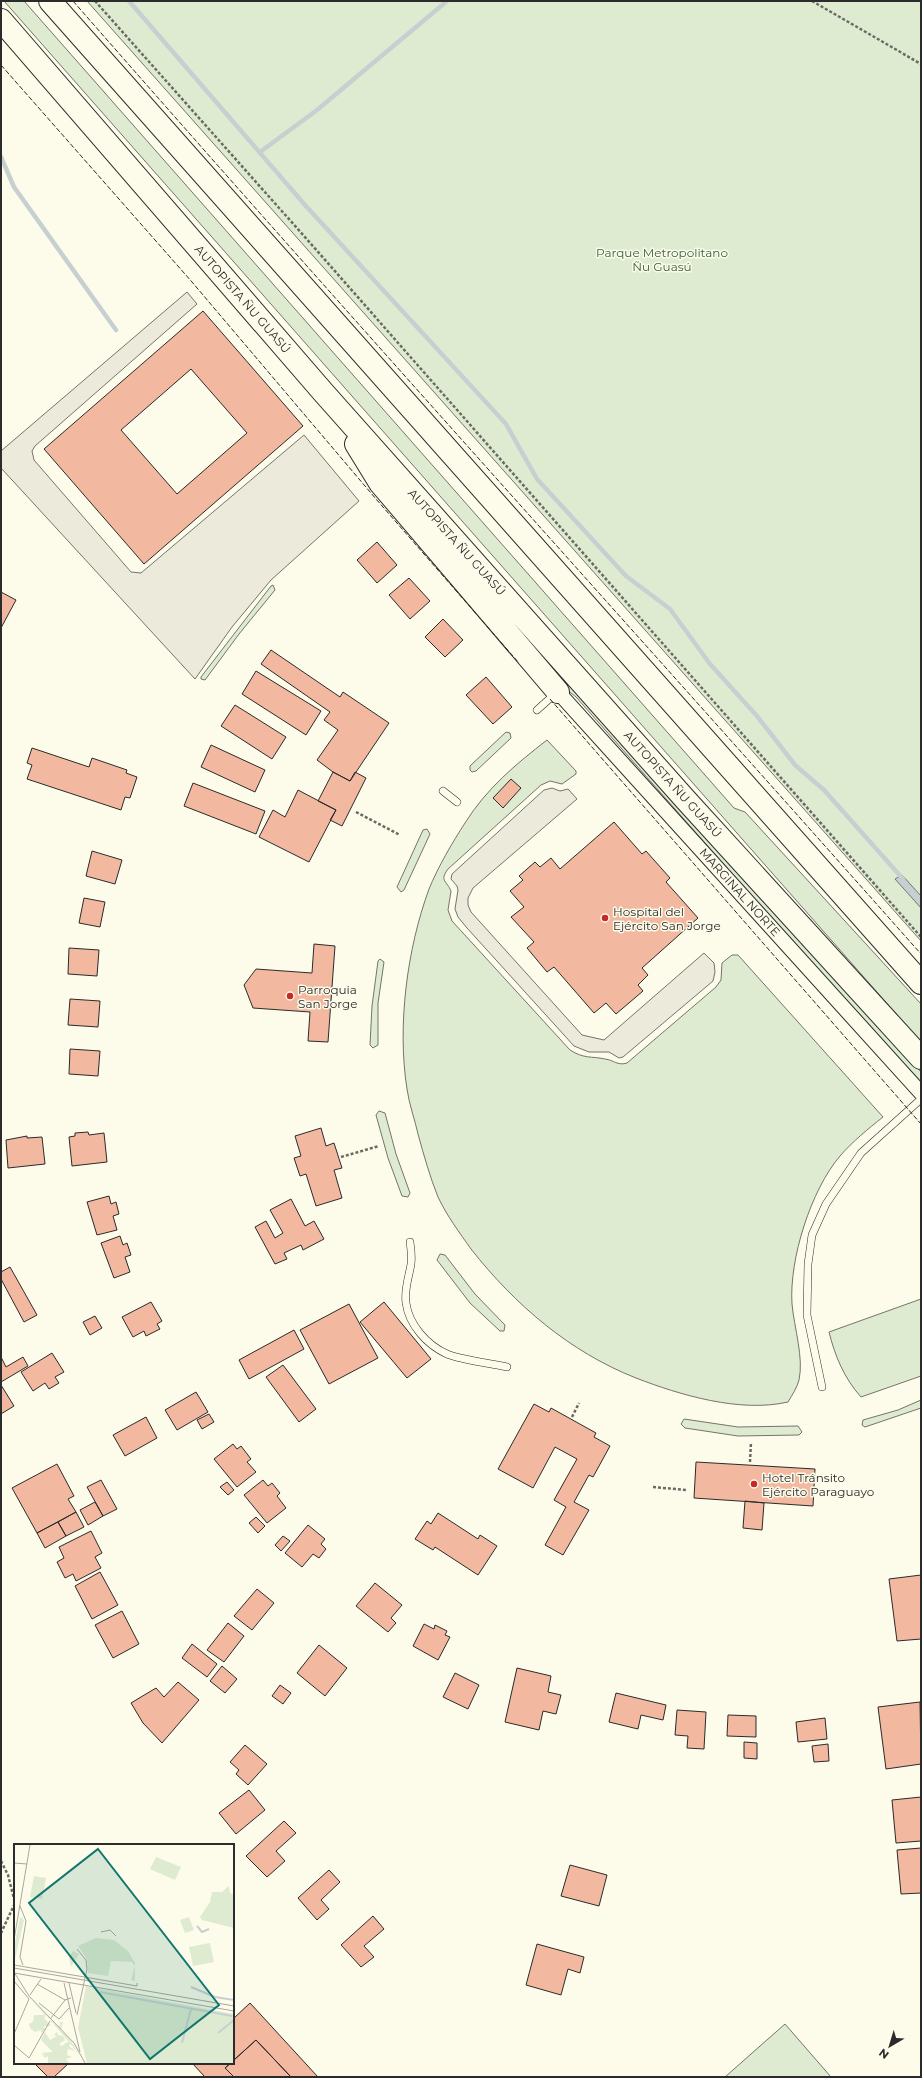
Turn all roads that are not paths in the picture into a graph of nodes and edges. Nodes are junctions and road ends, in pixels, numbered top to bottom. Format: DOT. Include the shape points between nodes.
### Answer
graph roads {
  1 [pos="50,1"];
  2 [pos="1,20"];
  3 [pos="323,392"];
  4 [pos="558,692"];
  5 [pos="537,710"];
  6 [pos="443,791"];
  7 [pos="457,802"];
  8 [pos="921,983"];
  9 [pos="921,1058"];
  10 [pos="921,1093"];
  11 [pos="921,1099"];
  12 [pos="410,1242"];
  13 [pos="507,1367"];
  14 [pos="822,1387"];
  1 -- 8 [label="highway"];
  2 -- 3 [label="highway, AUTOPISTA ÑU GUASÚ"];
  3 -- 4 [label="highway" via="380,483"];
  3 -- 9 [label="highway, AUTOPISTA ÑU GUASÚ"];
  4 -- 5 [label="lane"];
  4 -- 10 [label="street, MARGINAL NORTE"];
  6 -- 7 [label="lane"];
  11 -- 14 [label="lane" via="861,1153 826,1204 812,1235 808,1264 807,1315"];
  12 -- 13 [label="lane" via="411,1264 406,1285 406,1303 411,1320 417,1329 427,1341 448,1354"];
}
